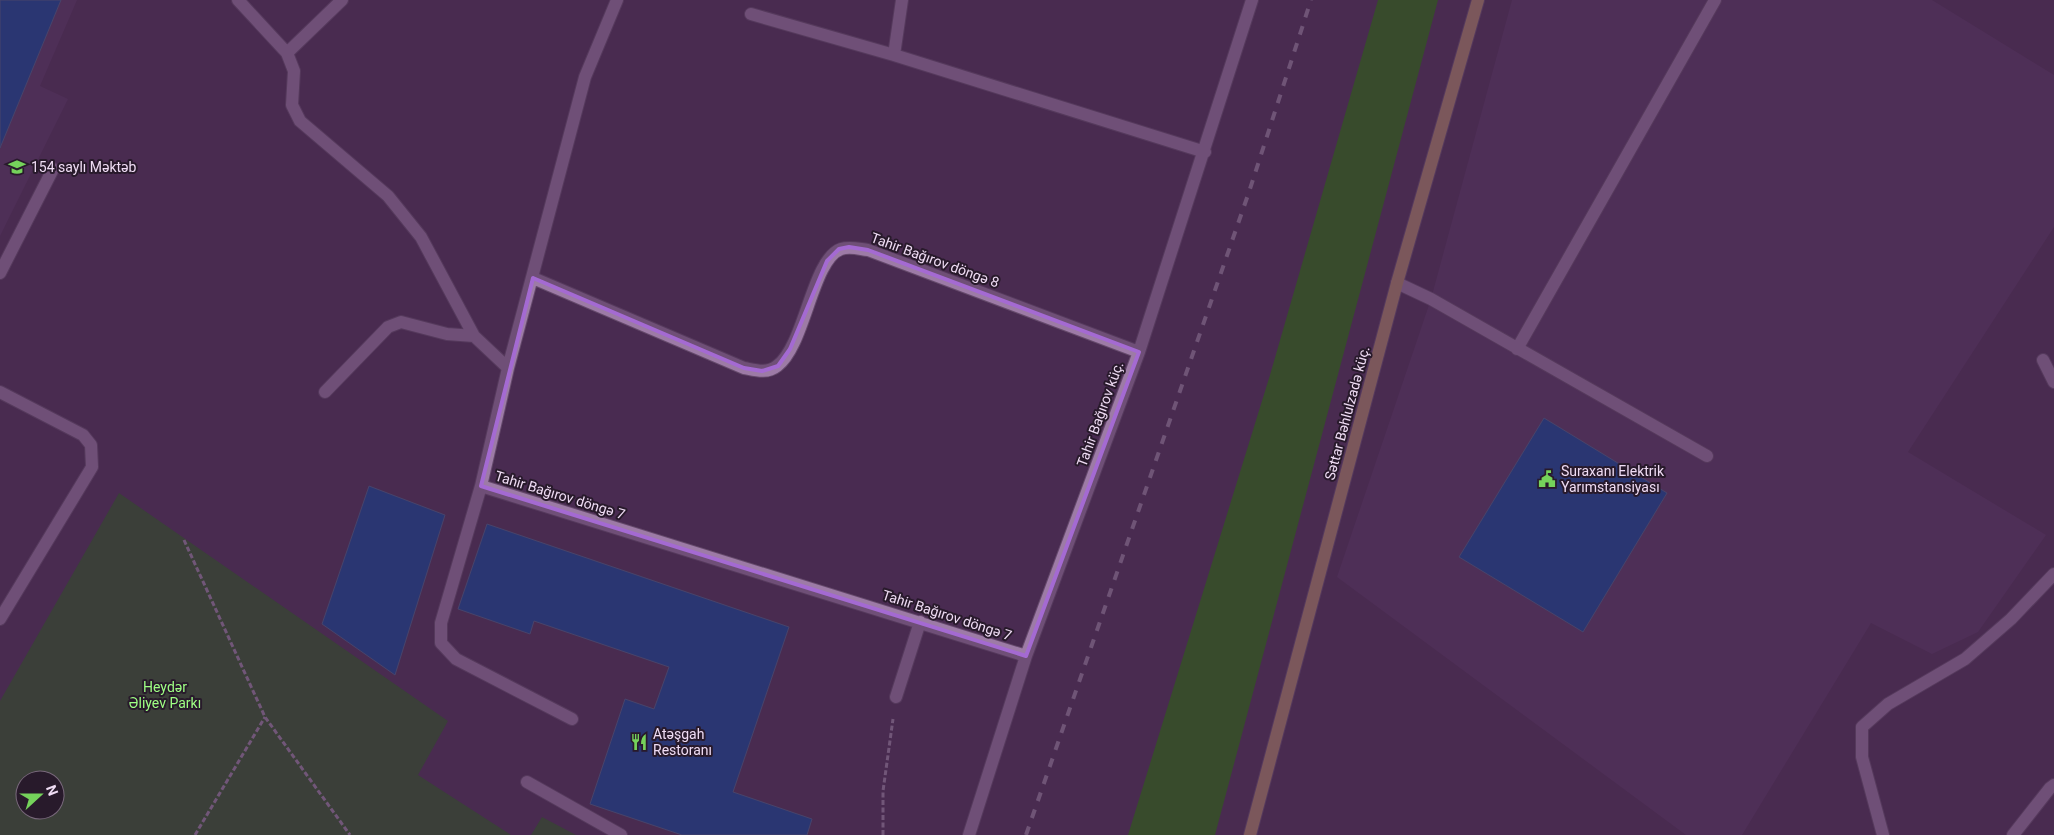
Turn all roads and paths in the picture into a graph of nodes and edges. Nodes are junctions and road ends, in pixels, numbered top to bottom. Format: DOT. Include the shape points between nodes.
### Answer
graph roads {
  1 [pos="238,0"];
  2 [pos="342,0"];
  3 [pos="617,0"];
  4 [pos="902,0"];
  5 [pos="1252,0"];
  6 [pos="1478,0"];
  7 [pos="1715,0"];
  8 [pos="751,14"];
  9 [pos="287,53"];
  10 [pos="894,55"];
  11 [pos="1205,152"];
  12 [pos="53,169"];
  13 [pos="0,273"];
  14 [pos="533,278"];
  15 [pos="1397,283"];
  16 [pos="474,336"];
  17 [pos="1517,349"];
  18 [pos="1139,352"];
  19 [pos="2043,360"];
  20 [pos="508,368"];
  21 [pos="2054,382"];
  22 [pos="0,392"];
  23 [pos="325,392"];
  24 [pos="1707,456"];
  25 [pos="481,486"];
  26 [pos="184,540"];
  27 [pos="2054,574"];
  28 [pos="0,619"];
  29 [pos="920,622"];
  30 [pos="1026,656"];
  31 [pos="896,698"];
  32 [pos="265,717"];
  33 [pos="572,719"];
  34 [pos="527,782"];
  35 [pos="2054,785"];
  36 [pos="195,835"];
  37 [pos="350,835"];
  38 [pos="621,835"];
  39 [pos="883,835"];
  40 [pos="969,835"];
  41 [pos="1250,835"];
  42 [pos="1883,835"];
  43 [pos="2013,835"];
  1 -- 9 [label="street"];
  2 -- 9 [label="street"];
  3 -- 14 [label="street, Tahir Bağırov döngə 7" via="585,77"];
  4 -- 10 [label="street"];
  5 -- 11 [label="street, Tahir Bağırov küç."];
  6 -- 15 [label="main road, Səttar Bəhlulzadə küç."];
  7 -- 17 [label="street"];
  8 -- 10 [label="street"];
  9 -- 16 [label="street" via="294,71 292,105 300,121 388,196 421,238"];
  10 -- 11 [label="street"];
  11 -- 18 [label="street, Tahir Bağırov küç."];
  12 -- 13 [label="street"];
  14 -- 18 [label="street, Tahir Bağırov döngə 8" via="744,368 762,371 778,366 790,348 827,261 839,249 849,247 868,250"];
  14 -- 20 [label="street, Tahir Bağırov döngə 7"];
  15 -- 17 [label="street"];
  15 -- 41 [label="main road, Səttar Bəhlulzadə küç."];
  16 -- 20 [label="street"];
  16 -- 23 [label="street" via="447,334 401,322 388,326"];
  17 -- 24 [label="street"];
  18 -- 30 [label="street, Tahir Bağırov küç."];
  19 -- 21 [label="street"];
  20 -- 25 [label="street, Tahir Bağırov döngə 7"];
  22 -- 28 [label="street" via="83,435 91,445 92,467"];
  25 -- 29 [label="street, Tahir Bağırov döngə 7"];
  25 -- 33 [label="street" via="441,623 441,642 456,659"];
  26 -- 32 [label="path"];
  27 -- 42 [label="street" via="2011,619 1965,659 1888,704 1862,727 1862,757"];
  29 -- 30 [label="street, Tahir Bağırov döngə 7"];
  29 -- 31 [label="street"];
  30 -- 40 [label="street, Tahir Bağırov küç."];
  31 -- 39 [label="path" via="883,792"];
  32 -- 36 [label="path"];
  32 -- 37 [label="path"];
  34 -- 38 [label="street"];
  35 -- 43 [label="street"];
}
